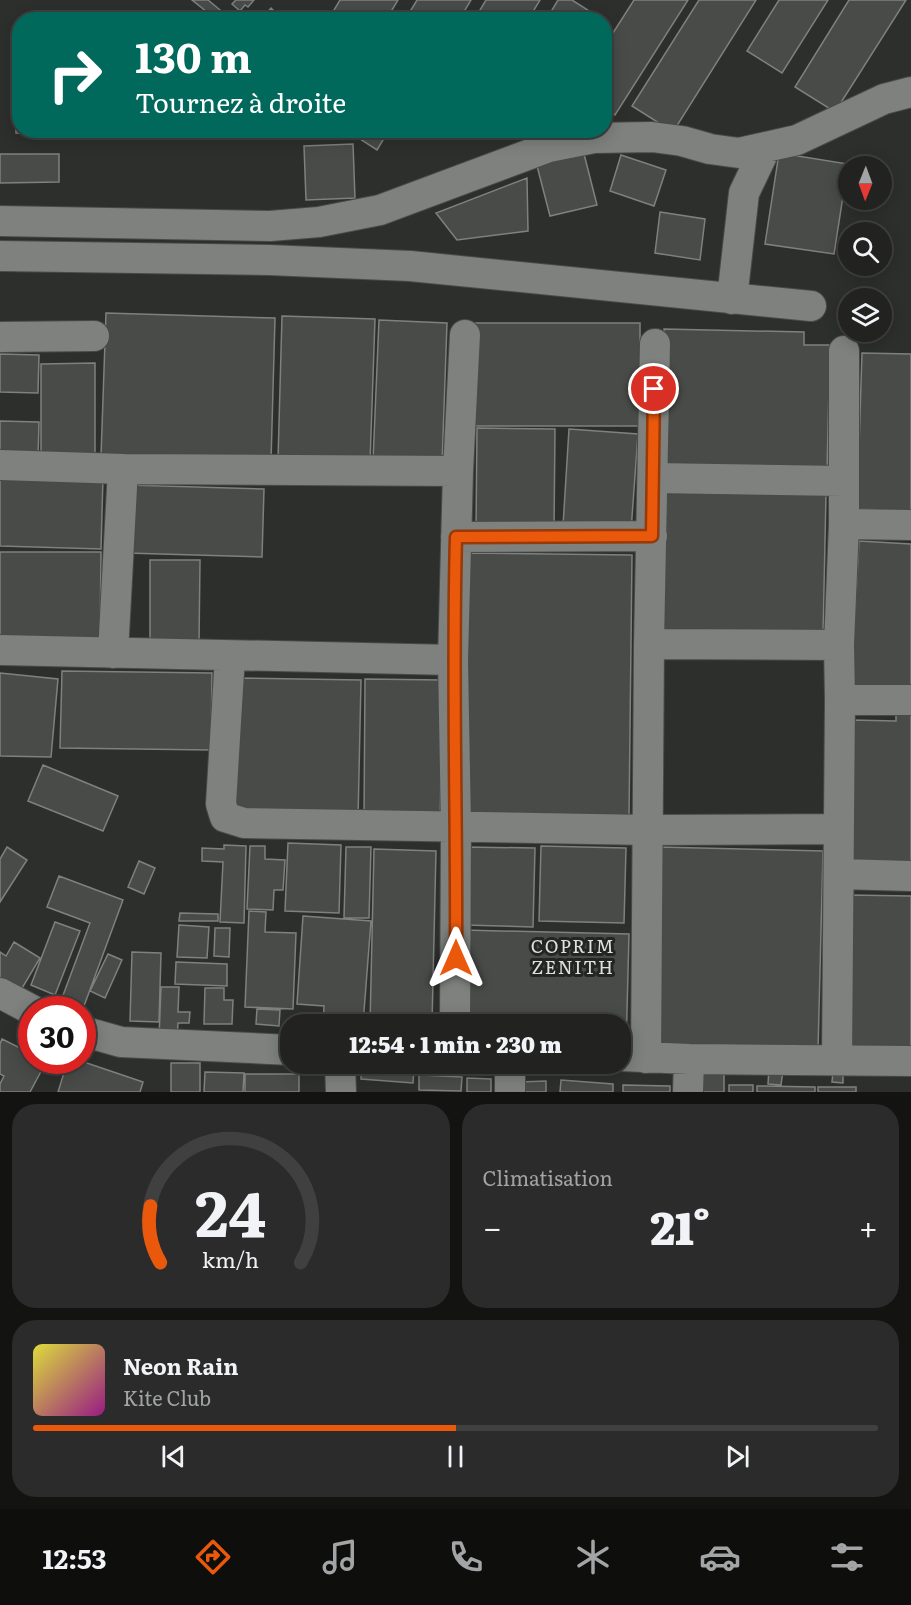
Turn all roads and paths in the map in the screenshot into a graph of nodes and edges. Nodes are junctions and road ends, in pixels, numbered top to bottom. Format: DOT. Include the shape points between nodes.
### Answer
graph roads {
  1 [pos="909,91"];
  2 [pos="594,138"];
  3 [pos="612,138"];
  4 [pos="766,147"];
  5 [pos="0,221"];
  6 [pos="270,226"];
  7 [pos="0,256"];
  8 [pos="269,260"];
  9 [pos="732,299"];
  10 [pos="811,306"];
  11 [pos="94,336"];
  12 [pos="465,336"];
  13 [pos="0,337"];
  14 [pos="655,344"];
  15 [pos="844,351"];
  16 [pos="0,465"];
  17 [pos="123,469"];
  18 [pos="458,471"];
  19 [pos="653,478"];
  20 [pos="843,481"];
  21 [pos="844,524"];
  22 [pos="911,525"];
  23 [pos="652,536"];
  24 [pos="456,537"];
  25 [pos="649,644"];
  26 [pos="839,645"];
  27 [pos="0,650"];
  28 [pos="113,653"];
  29 [pos="230,656"];
  30 [pos="453,660"];
  31 [pos="840,700"];
  32 [pos="911,700"];
  33 [pos="456,827"];
  34 [pos="839,829"];
  35 [pos="649,830"];
  36 [pos="839,874"];
  37 [pos="911,876"];
  38 [pos="0,993"];
  39 [pos="18,1003"];
  40 [pos="455,1014"];
  41 [pos="96,1035"];
  42 [pos="280,1049"];
  43 [pos="634,1057"];
  44 [pos="689,1059"];
  45 [pos="837,1059"];
  46 [pos="911,1061"];
  47 [pos="340,1074"];
  48 [pos="510,1074"];
  49 [pos="340,1092"];
  50 [pos="510,1092"];
  51 [pos="688,1092"];
  1 -- 4 [label="street" via="797,140"];
  2 -- 6 [label="street" via="549,147 380,210 320,222"];
  3 -- 4 [label="street" via="652,137 739,153"];
  4 -- 9 [label="street" via="744,193"];
  5 -- 6 [label="street"];
  6 -- 8 [label="street"];
  7 -- 8 [label="street"];
  8 -- 9 [label="street" via="420,267"];
  9 -- 10 [label="street"];
  11 -- 13 [label="street"];
  12 -- 18 [label="street"];
  14 -- 19 [label="street"];
  15 -- 20 [label="street"];
  16 -- 17 [label="street"];
  17 -- 18 [label="street"];
  17 -- 28 [label="street"];
  18 -- 24 [label="street"];
  19 -- 20 [label="street"];
  19 -- 23 [label="street"];
  20 -- 21 [label="street"];
  21 -- 22 [label="street"];
  21 -- 26 [label="street"];
  23 -- 24 [label="street"];
  23 -- 25 [label="street"];
  24 -- 30 [label="street"];
  25 -- 26 [label="street"];
  25 -- 35 [label="street"];
  26 -- 31 [label="street"];
  27 -- 28 [label="street"];
  28 -- 29 [label="street"];
  29 -- 30 [label="street"];
  29 -- 33 [label="street" via="221,804 225,817 244,823"];
  30 -- 33 [label="street"];
  31 -- 32 [label="street"];
  31 -- 34 [label="street"];
  33 -- 35 [label="street"];
  33 -- 40 [label="street"];
  34 -- 35 [label="street"];
  34 -- 36 [label="street"];
  35 -- 43 [label="street"];
  36 -- 37 [label="street"];
  36 -- 45 [label="street"];
  38 -- 39 [label="street"];
  41 -- 42 [label="street" via="121,1042"];
  43 -- 44 [label="street"];
  44 -- 45 [label="street"];
  44 -- 51 [label="street"];
  45 -- 46 [label="street"];
  47 -- 49 [label="street"];
  48 -- 50 [label="street"];
}
